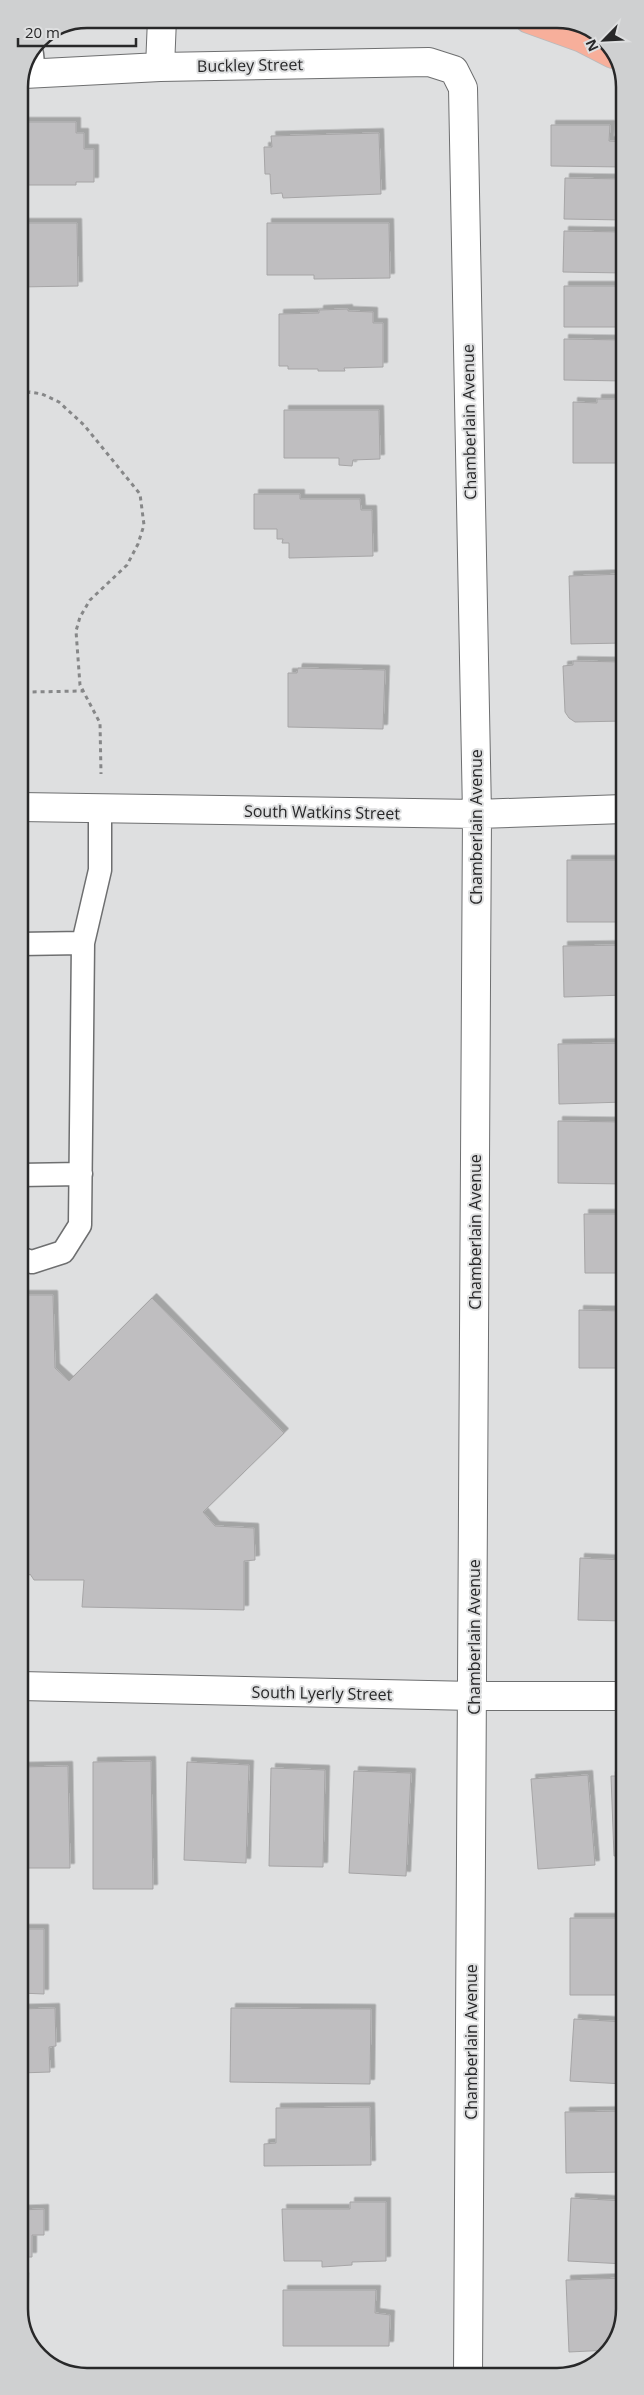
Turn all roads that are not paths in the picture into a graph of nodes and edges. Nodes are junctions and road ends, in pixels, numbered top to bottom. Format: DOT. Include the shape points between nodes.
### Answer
graph roads {
  1 [pos="162,28"];
  2 [pos="554,28"];
  3 [pos="602,49"];
  4 [pos="31,67"];
  5 [pos="160,67"];
  6 [pos="463,88"];
  7 [pos="28,808"];
  8 [pos="100,809"];
  9 [pos="616,809"];
  10 [pos="477,814"];
  11 [pos="83,943"];
  12 [pos="28,944"];
  13 [pos="81,1174"];
  14 [pos="28,1176"];
  15 [pos="28,1261"];
  16 [pos="28,1686"];
  17 [pos="474,1696"];
  18 [pos="616,1696"];
  19 [pos="468,2368"];
  1 -- 5 [label="street"];
  2 -- 3 [label="main road"];
  4 -- 5 [label="street, Buckley Street"];
  5 -- 6 [label="street, Buckley Street" via="429,62 454,70"];
  6 -- 10 [label="street, Chamberlain Avenue"];
  7 -- 8 [label="street, South Watkins Street"];
  8 -- 10 [label="street, South Watkins Street"];
  8 -- 11 [label="lane" via="100,870"];
  9 -- 10 [label="street, South Watkins Street"];
  10 -- 17 [label="street, Chamberlain Avenue"];
  11 -- 12 [label="lane"];
  11 -- 13 [label="lane"];
  13 -- 14 [label="lane"];
  13 -- 15 [label="lane" via="80,1225 63,1252"];
  16 -- 17 [label="street, South Lyerly Street"];
  17 -- 18 [label="street, South Lyerly Street"];
  17 -- 19 [label="street, Chamberlain Avenue"];
}
